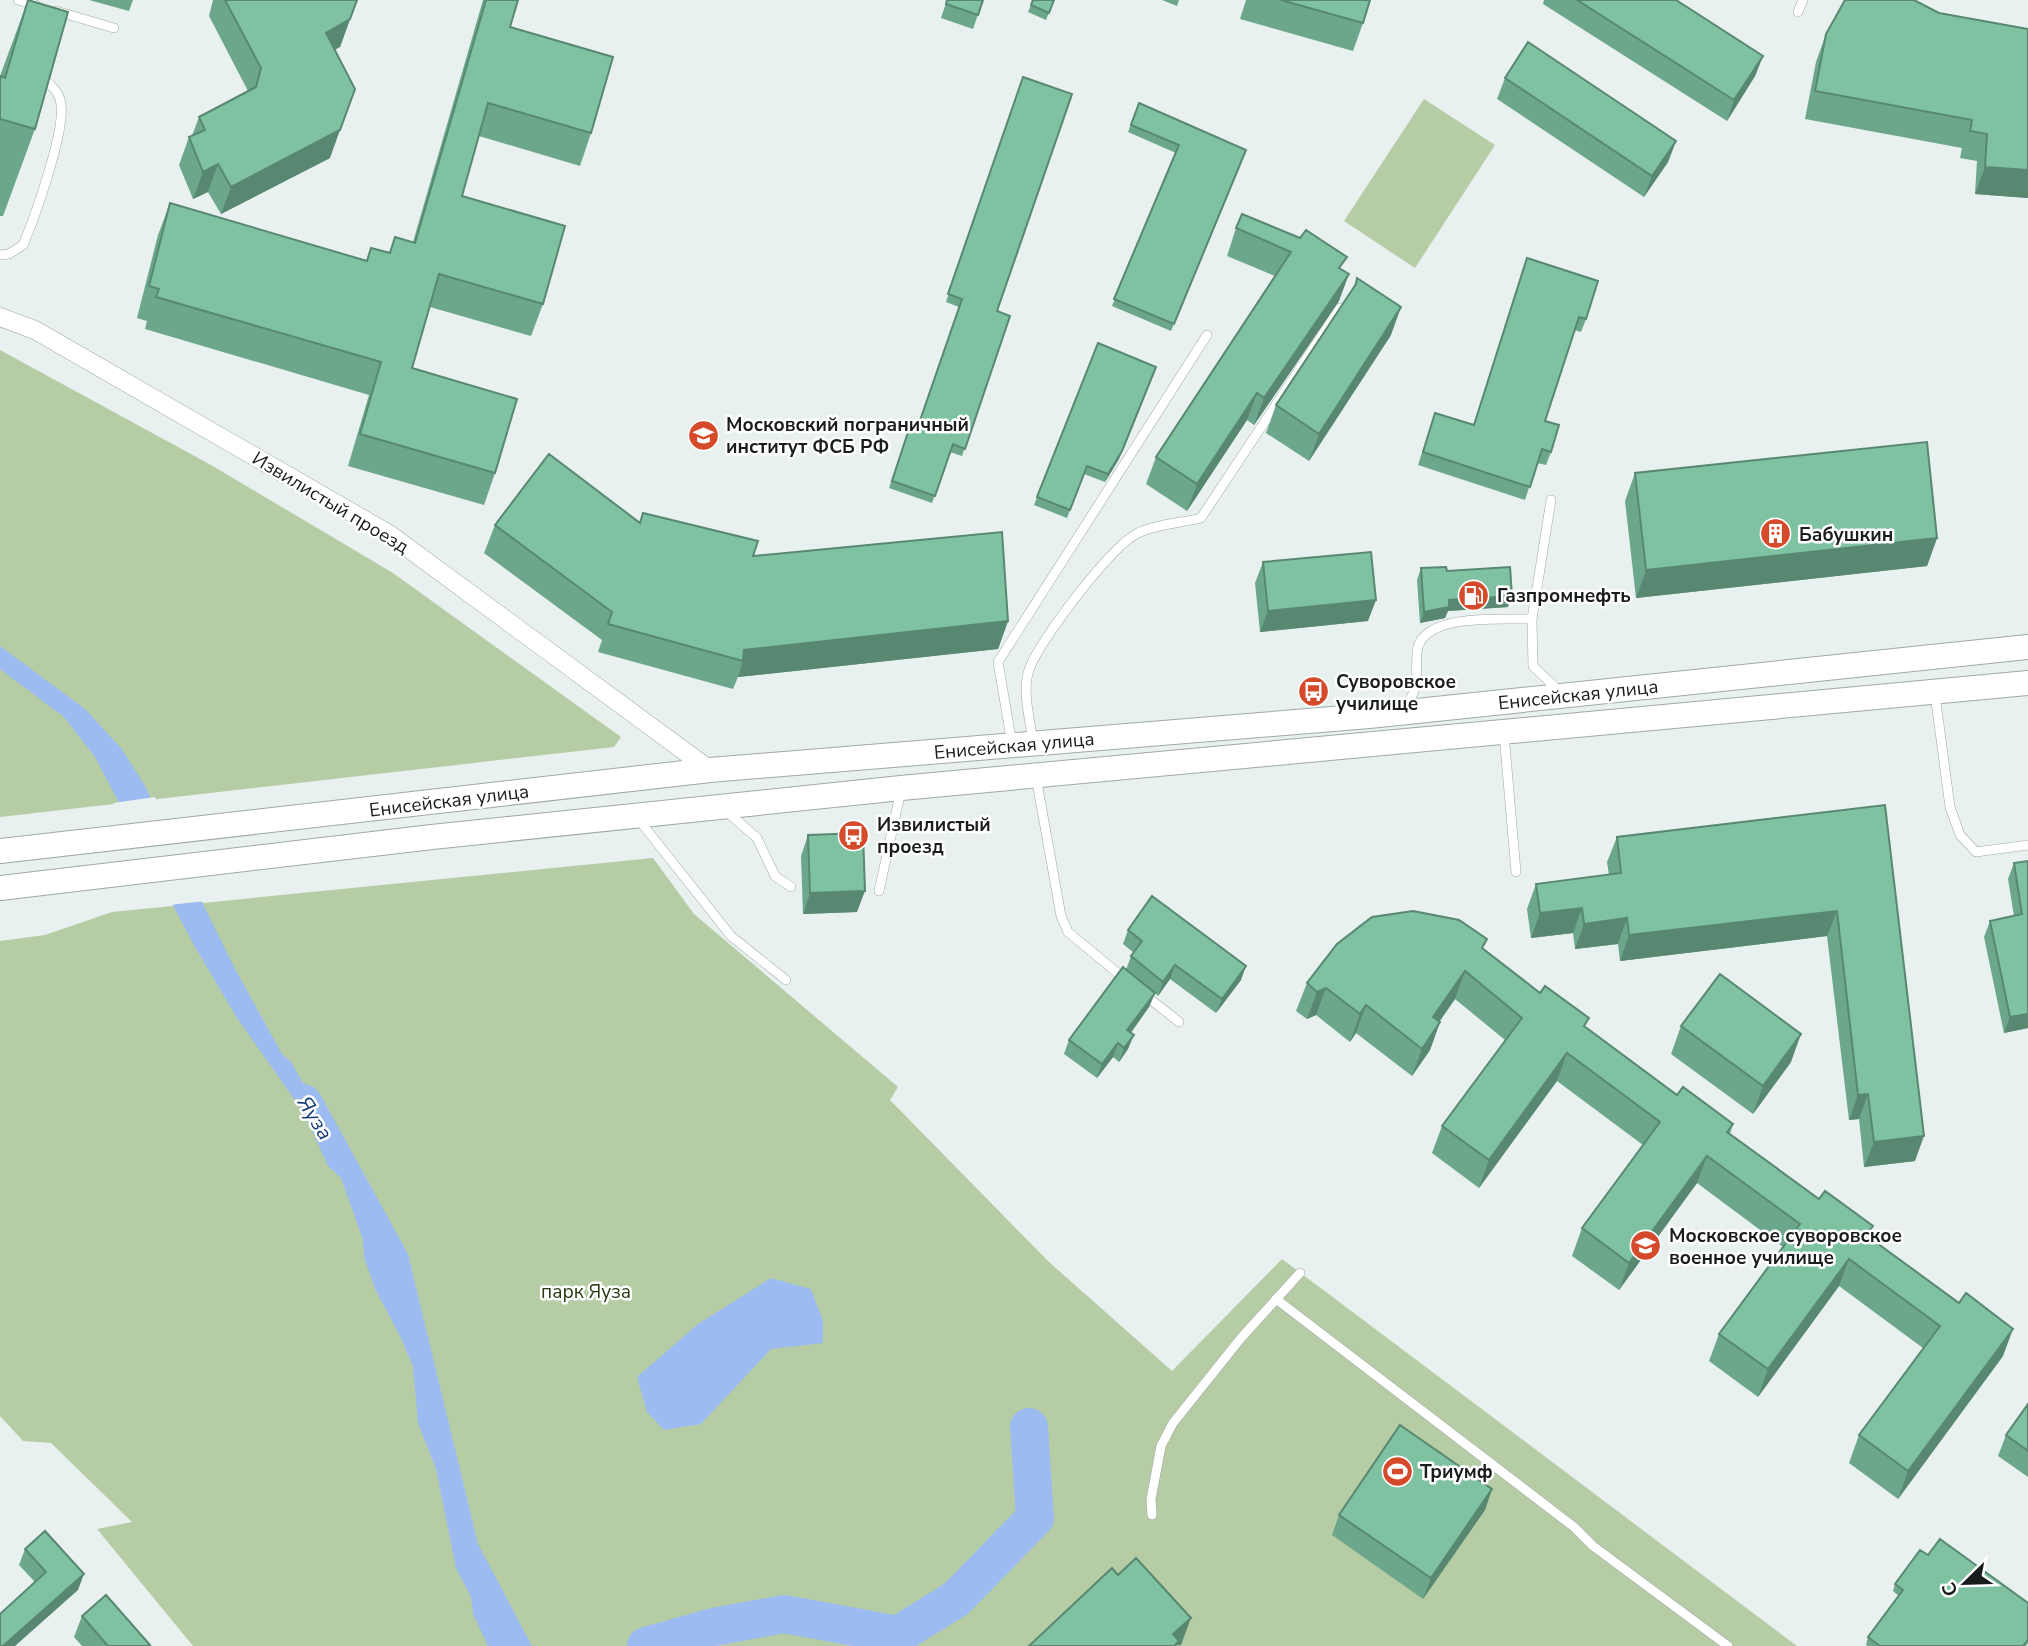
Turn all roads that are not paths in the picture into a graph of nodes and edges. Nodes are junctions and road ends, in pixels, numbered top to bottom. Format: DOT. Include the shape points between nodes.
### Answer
graph roads {
  1 [pos="18,0"];
  2 [pos="1803,0"];
  3 [pos="1798,12"];
  4 [pos="114,28"];
  5 [pos="31,71"];
  6 [pos="0,255"];
  7 [pos="1340,308"];
  8 [pos="0,317"];
  9 [pos="1207,335"];
  10 [pos="1550,500"];
  11 [pos="1532,619"];
  12 [pos="2028,647"];
  13 [pos="2028,683"];
  14 [pos="1935,692"];
  15 [pos="1563,696"];
  16 [pos="1400,713"];
  17 [pos="1504,734"];
  18 [pos="1023,745"];
  19 [pos="709,770"];
  20 [pos="1036,775"];
  21 [pos="901,788"];
  22 [pos="721,807"];
  23 [pos="635,816"];
  24 [pos="2028,845"];
  25 [pos="0,851"];
  26 [pos="1516,872"];
  27 [pos="791,887"];
  28 [pos="0,888"];
  29 [pos="879,891"];
  30 [pos="786,980"];
  31 [pos="1179,1022"];
  32 [pos="1300,1273"];
  33 [pos="1276,1298"];
  34 [pos="1152,1515"];
  35 [pos="1728,1646"];
  1 -- 4 [label="lane"];
  2 -- 3 [label="lane"];
  5 -- 6 [label="lane" via="53,86 61,103 61,125 23,245"];
  7 -- 18 [label="lane" via="1201,518 1137,533 1104,561 1029,668"];
  8 -- 19 [label="street, Извилистый проезд" via="35,330 389,534"];
  9 -- 18 [label="lane" via="998,662"];
  10 -- 11 [label="lane"];
  11 -- 15 [label="lane" via="1533,666"];
  11 -- 16 [label="lane" via="1444,623 1422,636 1417,649 1416,691"];
  12 -- 15 [label="main road, Енисейская улица"];
  13 -- 14 [label="main road, Енисейская улица"];
  14 -- 17 [label="main road, Енисейская улица"];
  14 -- 24 [label="lane" via="1950,807 1960,835 1976,852"];
  15 -- 16 [label="main road, Енисейская улица"];
  16 -- 18 [label="main road, Енисейская улица"];
  17 -- 20 [label="main road, Енисейская улица"];
  17 -- 26 [label="lane"];
  18 -- 19 [label="main road, Енисейская улица"];
  19 -- 25 [label="main road, Енисейская улица"];
  20 -- 21 [label="main road, Енисейская улица"];
  20 -- 31 [label="lane" via="1061,916 1068,932"];
  21 -- 22 [label="main road, Енисейская улица"];
  21 -- 29 [label="lane"];
  22 -- 23 [label="main road, Енисейская улица"];
  22 -- 27 [label="lane" via="757,838 775,876"];
  23 -- 28 [label="main road, Енисейская улица"];
  23 -- 30 [label="lane" via="731,936"];
  32 -- 33 [label="lane"];
  33 -- 34 [label="lane" via="1173,1423 1161,1446"];
  33 -- 35 [label="lane"];
}
